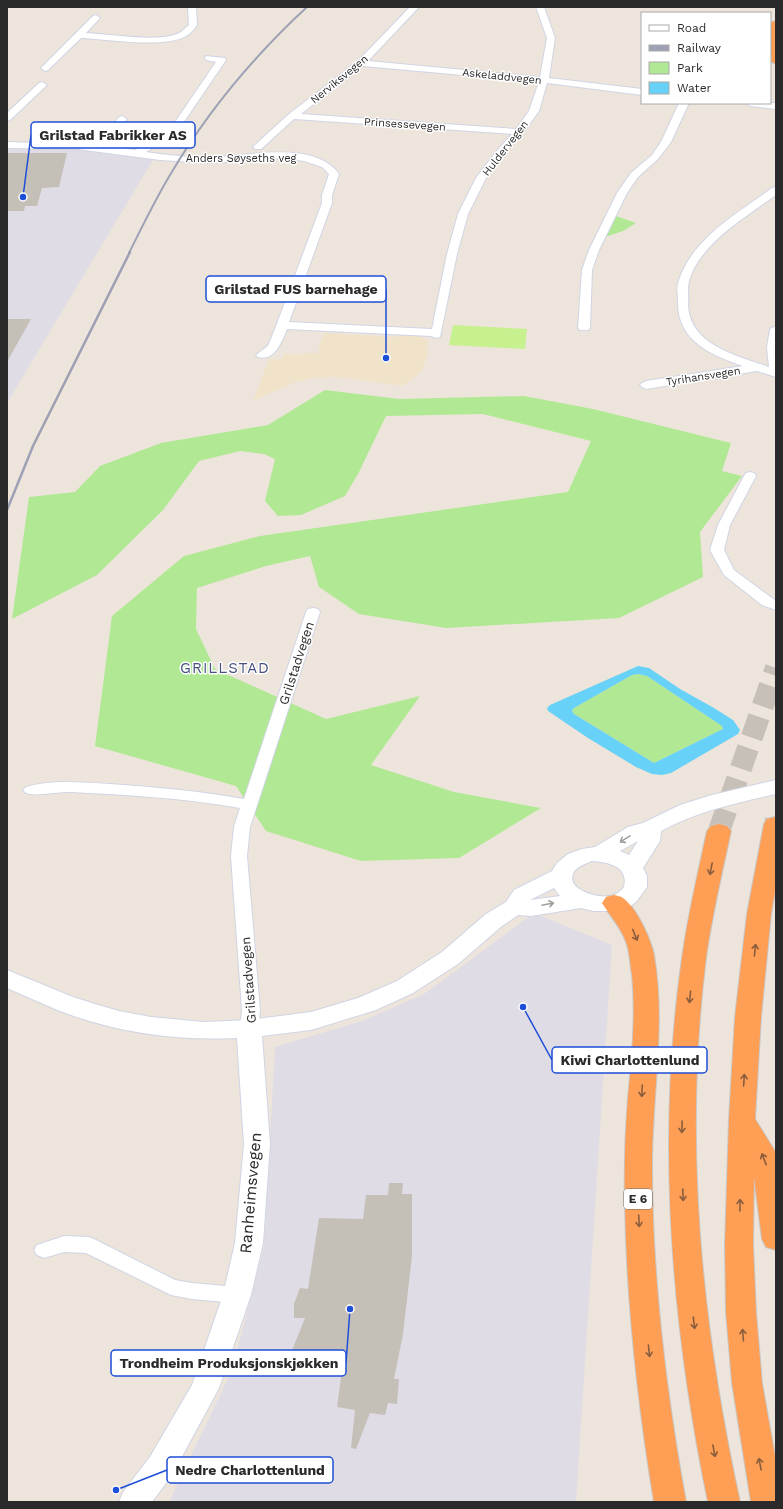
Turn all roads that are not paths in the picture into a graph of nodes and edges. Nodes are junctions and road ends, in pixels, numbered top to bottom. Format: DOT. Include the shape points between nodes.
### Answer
graph roads {
  1 [pos="192,7"];
  2 [pos="416,7"];
  3 [pos="540,7"];
  4 [pos="96,18"];
  5 [pos="776,25"];
  6 [pos="80,35"];
  7 [pos="209,58"];
  8 [pos="776,60"];
  9 [pos="361,63"];
  10 [pos="45,68"];
  11 [pos="544,80"];
  12 [pos="42,85"];
  13 [pos="641,92"];
  14 [pos="684,104"];
  15 [pos="759,104"];
  16 [pos="776,106"];
  17 [pos="292,116"];
  18 [pos="7,118"];
  19 [pos="122,119"];
  20 [pos="519,132"];
  21 [pos="7,145"];
  22 [pos="258,147"];
  23 [pos="100,148"];
  24 [pos="137,153"];
  25 [pos="776,190"];
  26 [pos="282,325"];
  27 [pos="584,328"];
  28 [pos="776,329"];
  29 [pos="262,355"];
  30 [pos="759,367"];
  31 [pos="776,374"];
  32 [pos="646,385"];
  33 [pos="750,476"];
  34 [pos="776,606"];
  35 [pos="313,612"];
  36 [pos="776,787"];
  37 [pos="31,790"];
  38 [pos="249,805"];
  39 [pos="775,824"];
  40 [pos="651,828"];
  41 [pos="719,831"];
  42 [pos="600,854"];
  43 [pos="632,868"];
  44 [pos="562,875"];
  45 [pos="581,900"];
  46 [pos="614,903"];
  47 [pos="514,907"];
  48 [pos="7,978"];
  49 [pos="249,1029"];
  50 [pos="742,1118"];
  51 [pos="776,1239"];
  52 [pos="44,1250"];
  53 [pos="237,1295"];
  54 [pos="134,1502"];
  55 [pos="670,1502"];
  56 [pos="724,1502"];
  57 [pos="767,1502"];
  1 -- 6 [label="street" via="193,25 182,35 164,39"];
  2 -- 9 [label="street, Nerviksvegen"];
  3 -- 11 [label="street, Huldervegen" via="550,38"];
  4 -- 6 [label="street"];
  5 -- 8 [label="highway"];
  6 -- 10 [label="street"];
  7 -- 24 [label="street" via="222,60 172,133"];
  9 -- 11 [label="street, Askeladdvegen"];
  9 -- 17 [label="street, Nerviksvegen"];
  11 -- 13 [label="street, Askeladdvegen"];
  11 -- 20 [label="street, Huldervegen" via="534,111"];
  12 -- 18 [label="street"];
  14 -- 27 [label="street" via="666,142 655,157 634,175 622,193 594,250 587,270"];
  15 -- 16 [label="street"];
  17 -- 20 [label="street, Prinsessevegen"];
  17 -- 22 [label="street, Nerviksvegen"];
  19 -- 23 [label="street"];
  20 -- 26 [label="street, Huldervegen" via="481,178 465,210 452,254 436,334"];
  21 -- 23 [label="street, Anders Søyseths veg"];
  23 -- 24 [label="street, Anders Søyseths veg"];
  24 -- 26 [label="street, Anders Søyseths veg" via="212,160 284,155 306,158 325,165 334,174 327,203"];
  25 -- 30 [label="street, Tyrihansvegen" via="712,238 694,258 683,281 684,317 695,336 714,349"];
  26 -- 29 [label="street, Anders Søyseths veg" via="273,348"];
  28 -- 31 [label="street" via="773,347"];
  30 -- 31 [label="street, Tyrihansvegen"];
  30 -- 32 [label="street, Tyrihansvegen"];
  33 -- 34 [label="street" via="724,525 718,550 729,572 767,602"];
  35 -- 38 [label="street, Grilstadvegen"];
  36 -- 40 [label="street" via="712,802 669,818"];
  37 -- 38 [label="street" via="58,786 124,790 200,796"];
  38 -- 49 [label="street, Grilstadvegen" via="242,826 239,856 251,1010"];
  50 -- 39 [label="highway, one-way" via="748,1017 758,922"];
  40 -- 42 [label="street, one-way" via="636,832"];
  40 -- 43 [label="street" via="649,841"];
  41 -- 56 [label="highway, one-way" via="695,952 683,1090 682,1156 692,1307 705,1406"];
  42 -- 43 [label="street" via="616,857"];
  42 -- 44 [label="street" via="577,857 568,863"];
  43 -- 46 [label="street" via="637,882 634,891"];
  44 -- 45 [label="street" via="561,880 566,889"];
  44 -- 47 [label="street, Grilstadvegen" via="522,895"];
  45 -- 46 [label="street" via="600,904"];
  47 -- 45 [label="street, one-way" via="531,908"];
  46 -- 55 [label="highway, E 6, one-way" via="636,935 642,954 645,980 638,1210 653,1387"];
  47 -- 49 [label="street, Grilstadvegen" via="494,920 450,958 405,987 367,1004 311,1021"];
  48 -- 49 [label="street" via="64,1003 119,1020 204,1031"];
  49 -- 53 [label="street, Ranheimsvegen" via="257,1144 248,1243"];
  51 -- 50 [label="highway, one-way" via="766,1160"];
  57 -- 50 [label="highway, one-way" via="746,1383 739,1244"];
  52 -- 53 [label="street" via="64,1244 90,1246 171,1287"];
  53 -- 54 [label="street, Ranheimsvegen" via="205,1388 161,1466"];
}
